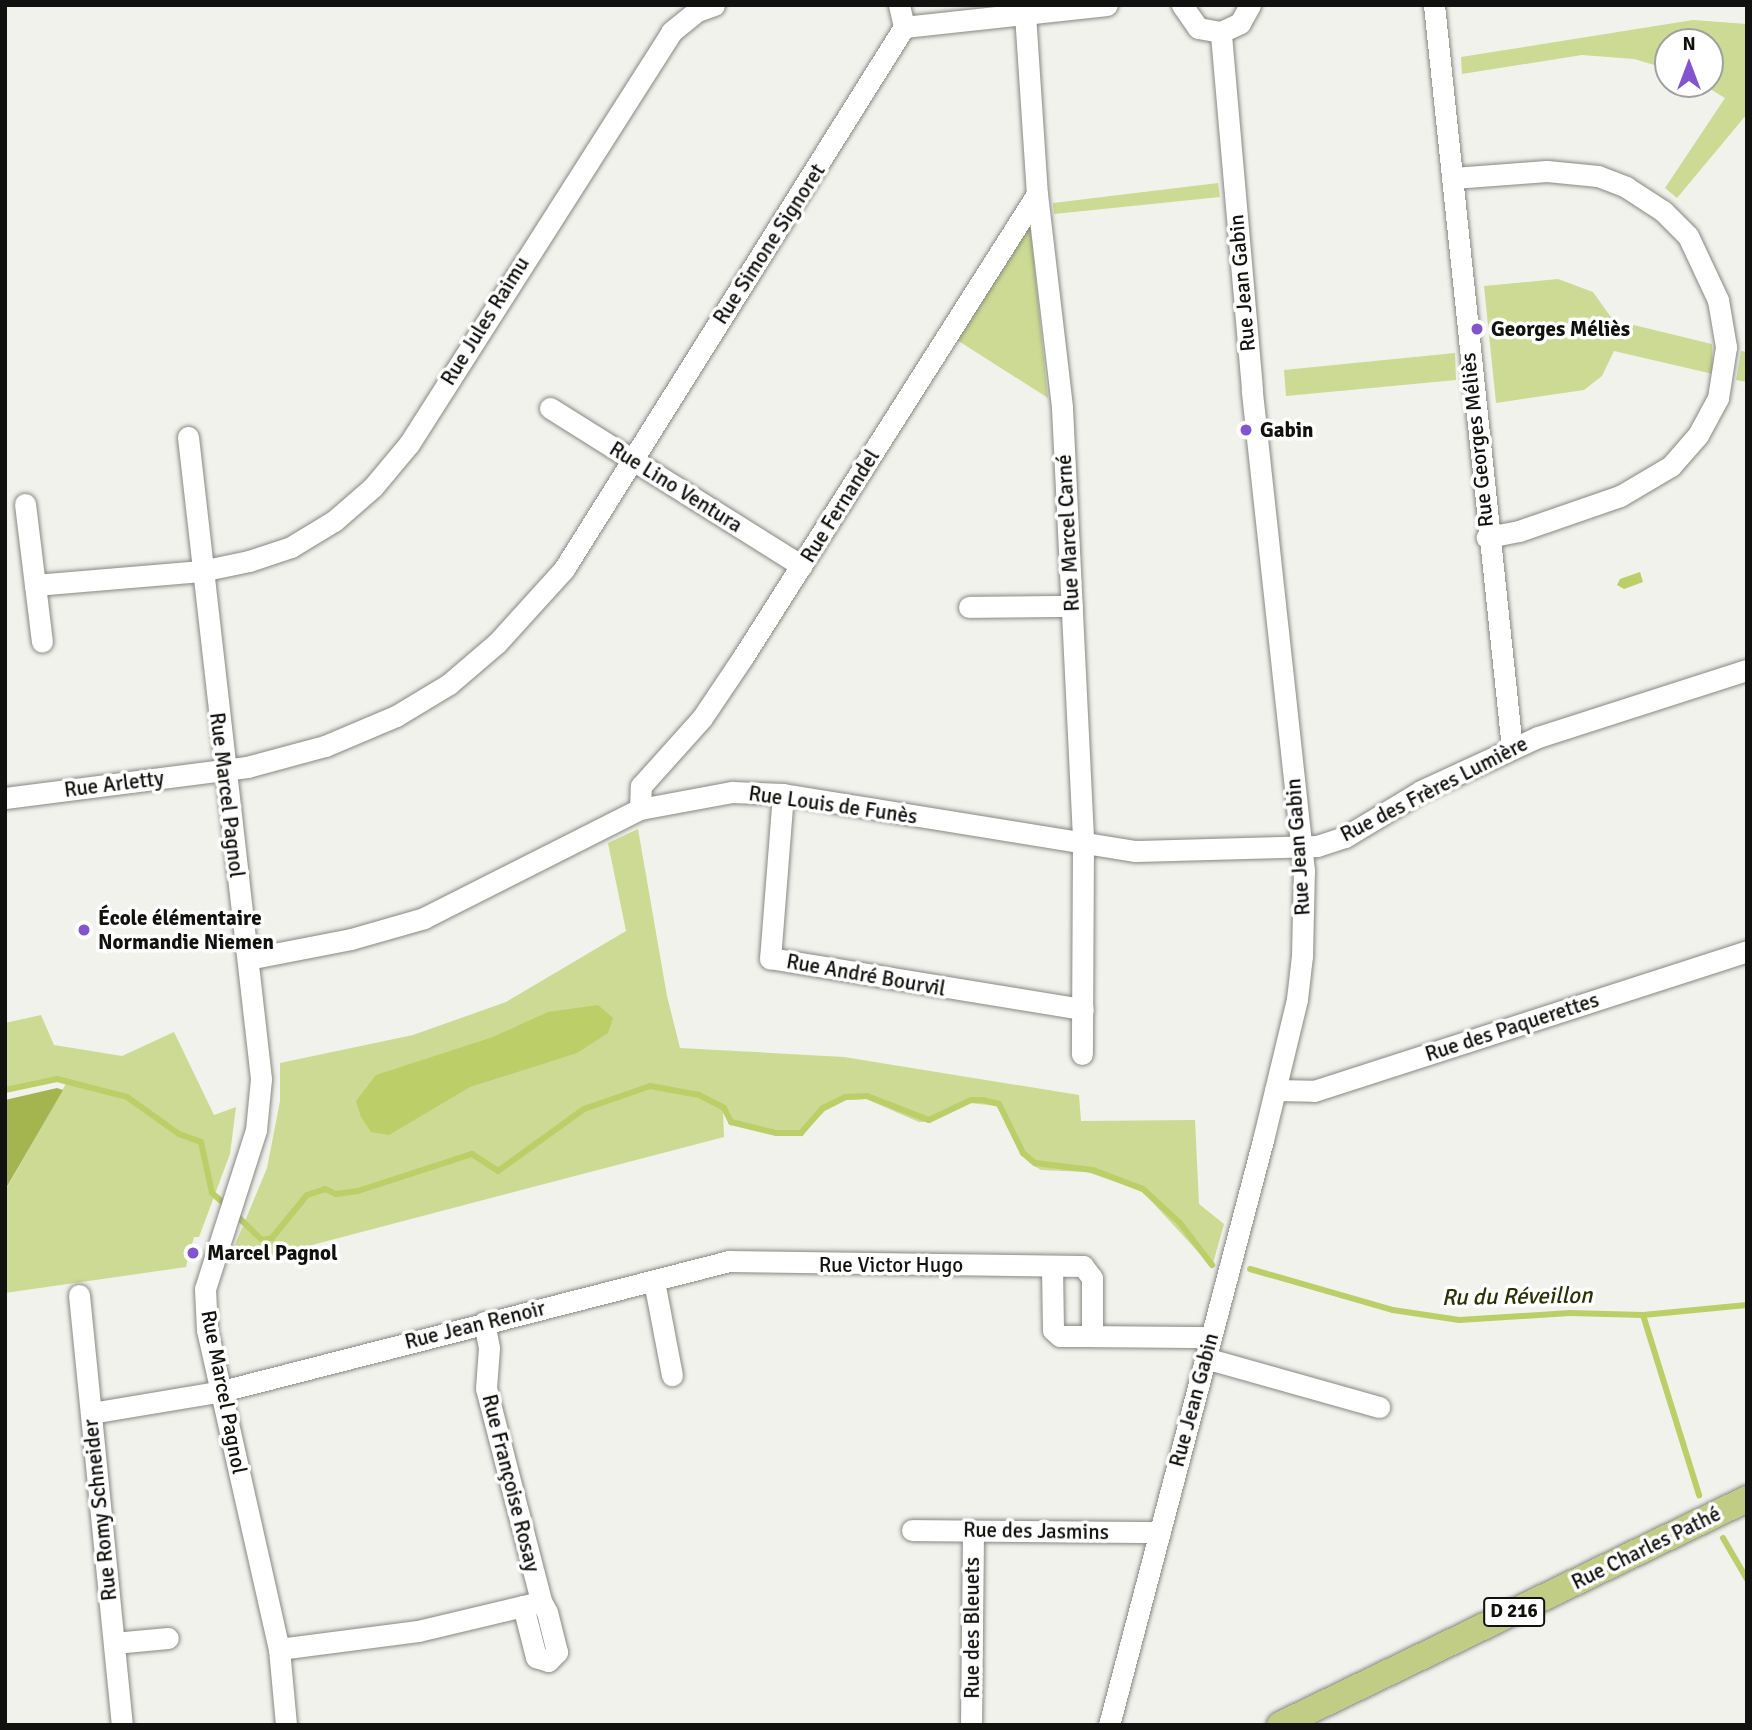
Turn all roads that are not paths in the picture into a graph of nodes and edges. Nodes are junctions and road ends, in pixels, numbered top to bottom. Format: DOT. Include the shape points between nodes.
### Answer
graph roads {
  1 [pos="714,5"];
  2 [pos="899,5"];
  3 [pos="1107,5"];
  4 [pos="1182,5"];
  5 [pos="1250,5"];
  6 [pos="1434,5"];
  7 [pos="1025,14"];
  8 [pos="904,27"];
  9 [pos="1221,32"];
  10 [pos="1452,178"];
  11 [pos="1037,194"];
  12 [pos="550,408"];
  13 [pos="188,437"];
  14 [pos="631,460"];
  15 [pos="25,504"];
  16 [pos="1488,537"];
  17 [pos="802,566"];
  18 [pos="201,571"];
  19 [pos="35,585"];
  20 [pos="1072,606"];
  21 [pos="969,607"];
  22 [pos="42,642"];
  23 [pos="1747,670"];
  24 [pos="1512,748"];
  25 [pos="223,770"];
  26 [pos="783,794"];
  27 [pos="5,798"];
  28 [pos="640,810"];
  29 [pos="1083,844"];
  30 [pos="1290,847"];
  31 [pos="1747,951"];
  32 [pos="248,958"];
  33 [pos="1083,1009"];
  34 [pos="1082,1054"];
  35 [pos="1275,1090"];
  36 [pos="729,1261"];
  37 [pos="1052,1266"];
  38 [pos="654,1281"];
  39 [pos="79,1295"];
  40 [pos="484,1322"];
  41 [pos="1092,1336"];
  42 [pos="1208,1347"];
  43 [pos="672,1375"];
  44 [pos="222,1391"];
  45 [pos="1379,1407"];
  46 [pos="90,1413"];
  47 [pos="1747,1499"];
  48 [pos="912,1530"];
  49 [pos="973,1531"];
  50 [pos="1160,1532"];
  51 [pos="168,1638"];
  52 [pos="114,1643"];
  53 [pos="279,1649"];
  54 [pos="122,1725"];
  55 [pos="286,1725"];
  56 [pos="971,1725"];
  57 [pos="1109,1725"];
  58 [pos="1280,1725"];
  1 -- 18 [label="street, Rue Jules Raimu" via="697,11 660,47 409,443 373,487 334,521 291,547"];
  2 -- 8 [label="street"];
  3 -- 7 [label="street"];
  4 -- 9 [label="street" via="1198,28"];
  5 -- 9 [label="street" via="1240,23"];
  6 -- 10 [label="street, Rue Georges Méliès"];
  7 -- 8 [label="street"];
  7 -- 11 [label="street, Rue Marcel Carné"];
  8 -- 14 [label="street, Rue Simone Signoret"];
  9 -- 30 [label="street, Rue Jean Gabin"];
  10 -- 16 [label="street, Rue Georges Méliès"];
  10 -- 16 [label="street" via="1548,171 1598,176 1626,187 1663,211 1688,236 1717,300 1726,347 1718,398 1698,435 1671,466 1620,496"];
  11 -- 17 [label="street, Rue Fernandel"];
  11 -- 20 [label="street, Rue Marcel Carné" via="1062,408"];
  12 -- 14 [label="street, Rue Lino Ventura"];
  13 -- 18 [label="street, Rue Marcel Pagnol"];
  14 -- 17 [label="street, Rue Lino Ventura"];
  14 -- 25 [label="street, Rue Simone Signoret" via="541,598 449,684 397,716 326,746"];
  15 -- 19 [label="street"];
  16 -- 24 [label="street, Rue Georges Méliès"];
  17 -- 28 [label="street, Rue Fernandel" via="702,718 641,786"];
  18 -- 19 [label="street, Rue Jules Raimu"];
  18 -- 25 [label="street, Rue Marcel Pagnol"];
  19 -- 22 [label="street"];
  20 -- 21 [label="street"];
  20 -- 29 [label="street, Rue Marcel Carné"];
  23 -- 24 [label="street, Rue des Frères Lumière"];
  24 -- 30 [label="street, Rue des Frères Lumière" via="1421,791 1345,837"];
  25 -- 27 [label="street, Rue Arletty"];
  25 -- 32 [label="street, Rue Marcel Pagnol"];
  26 -- 28 [label="street, Rue Louis de Funès" via="732,792"];
  26 -- 29 [label="street, Rue Louis de Funès"];
  26 -- 33 [label="street, Rue André Bourvil" via="771,958"];
  28 -- 32 [label="street, Rue Louis de Funès" via="424,918 351,939"];
  29 -- 30 [label="street, Rue Louis de Funès" via="1159,853"];
  29 -- 33 [label="street, Rue Marcel Carné"];
  30 -- 35 [label="street, Rue Jean Gabin" via="1302,956 1297,999"];
  31 -- 35 [label="street, Rue des Paquerettes" via="1314,1091"];
  32 -- 44 [label="street, Rue Marcel Pagnol" via="261,1082 256,1130 205,1289 207,1330"];
  33 -- 34 [label="street, Rue Marcel Carné"];
  35 -- 42 [label="street, Rue Jean Gabin"];
  36 -- 37 [label="street, Rue Victor Hugo"];
  36 -- 38 [label="street, Rue Jean Renoir"];
  37 -- 41 [label="street, Rue Victor Hugo" via="1090,1270"];
  37 -- 41 [label="street" via="1053,1330 1060,1336"];
  38 -- 40 [label="street, Rue Jean Renoir"];
  38 -- 43 [label="street"];
  39 -- 46 [label="street, Rue Romy Schneider"];
  40 -- 44 [label="street, Rue Jean Renoir"];
  40 -- 53 [label="street, Rue Françoise Rosay" via="489,1348 486,1388 532,1604 418,1631"];
  41 -- 42 [label="street"];
  42 -- 45 [label="street"];
  42 -- 50 [label="street, Rue Jean Gabin"];
  44 -- 46 [label="street, Rue Jean Renoir"];
  44 -- 53 [label="street, Rue Marcel Pagnol"];
  46 -- 52 [label="street, Rue Romy Schneider"];
  47 -- 58 [label="main road, Rue Charles Pathé / D 216"];
  48 -- 49 [label="street, Rue des Jasmins"];
  49 -- 50 [label="street, Rue des Jasmins"];
  49 -- 56 [label="street, Rue des Bleuets"];
  50 -- 57 [label="street, Rue Jean Gabin"];
  51 -- 52 [label="street"];
  52 -- 54 [label="street, Rue Romy Schneider"];
  53 -- 55 [label="street, Rue Marcel Pagnol"];
}
